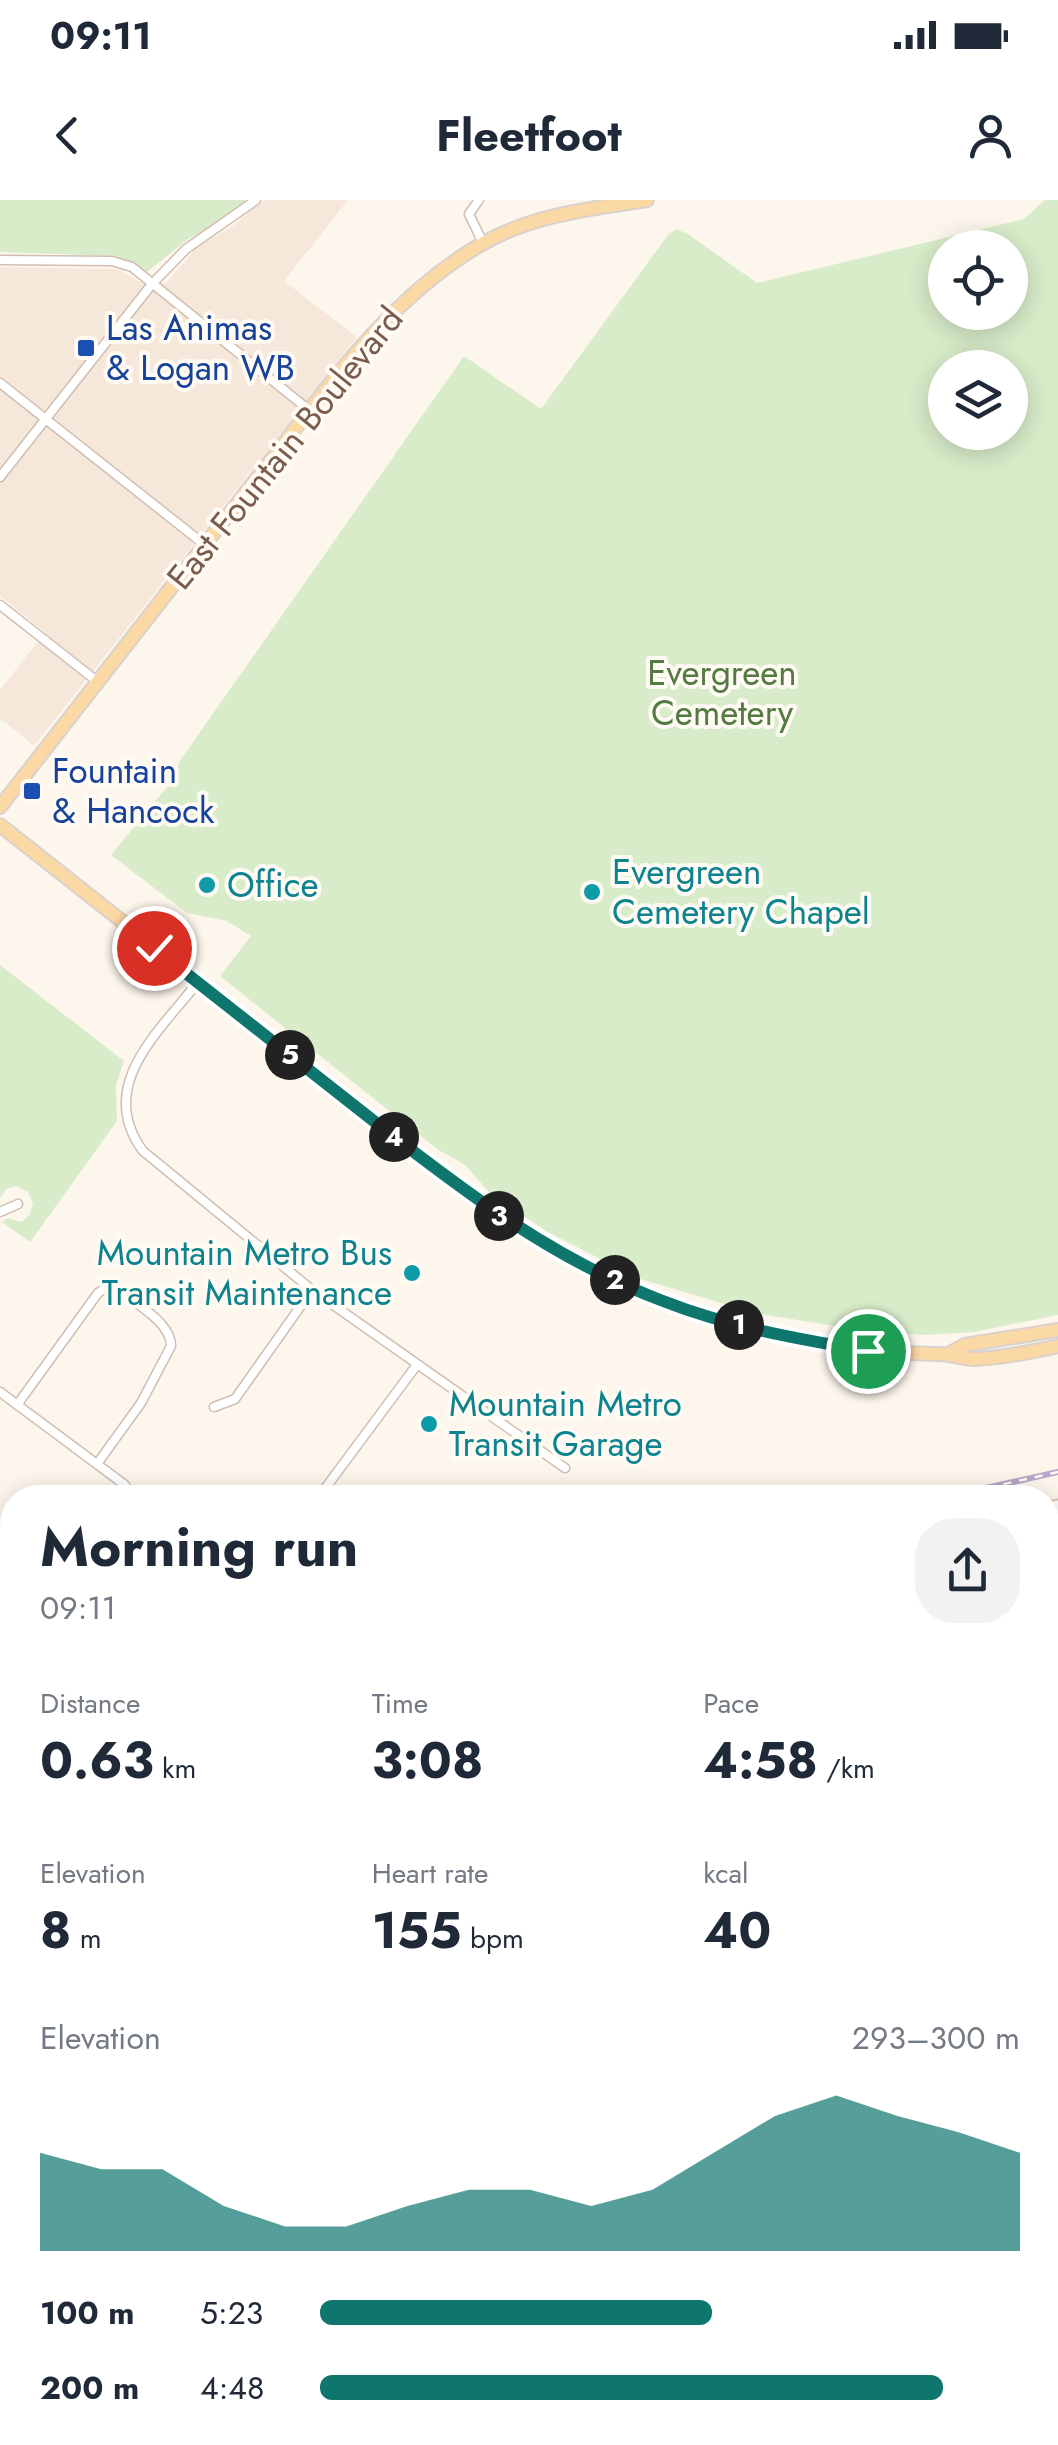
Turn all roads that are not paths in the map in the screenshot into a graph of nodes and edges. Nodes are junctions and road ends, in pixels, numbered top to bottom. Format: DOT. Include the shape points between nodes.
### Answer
graph roads {
  1 [pos="256,200"];
  2 [pos="479,200"];
  3 [pos="647,200"];
  4 [pos="483,243"];
  5 [pos="0,260"];
  6 [pos="152,284"];
  7 [pos="0,384"];
  8 [pos="310,411"];
  9 [pos="45,419"];
  10 [pos="0,476"];
  11 [pos="205,544"];
  12 [pos="0,605"];
  13 [pos="98,682"];
  14 [pos="0,808"];
  15 [pos="0,825"];
  16 [pos="198,982"];
  17 [pos="18,1204"];
  18 [pos="0,1212"];
  19 [pos="312,1290"];
  20 [pos="1058,1330"];
  21 [pos="1058,1346"];
  22 [pos="948,1354"];
  23 [pos="416,1366"];
  24 [pos="0,1392"];
  25 [pos="17,1405"];
  26 [pos="214,1407"];
  27 [pos="97,1464"];
  28 [pos="565,1468"];
  29 [pos="125,1485"];
  30 [pos="328,1485"];
  1 -- 6 [label="street" via="186,249"];
  2 -- 4 [label="street" via="468,214"];
  3 -- 4 [label="main road, East Fountain Boulevard" via="542,219"];
  4 -- 8 [label="main road, East Fountain Boulevard" via="403,301"];
  5 -- 6 [label="street" via="121,262"];
  6 -- 8 [label="street"];
  6 -- 9 [label="street"];
  7 -- 9 [label="street"];
  8 -- 11 [label="main road, East Fountain Boulevard"];
  9 -- 10 [label="street"];
  9 -- 11 [label="street"];
  11 -- 13 [label="main road, East Fountain Boulevard"];
  12 -- 13 [label="street"];
  13 -- 14 [label="main road, East Fountain Boulevard"];
  15 -- 16 [label="main road"];
  16 -- 19 [label="street" via="134,1067 125,1098 129,1127 154,1162"];
  16 -- 22 [label="main road" via="468,1195 542,1244 624,1285 778,1335 870,1351"];
  17 -- 18 [label="street"];
  19 -- 23 [label="street"];
  19 -- 26 [label="street" via="235,1398"];
  20 -- 22 [label="main road"];
  21 -- 22 [label="main road" via="971,1360"];
  23 -- 28 [label="street"];
  23 -- 30 [label="street"];
  24 -- 25 [label="street"];
  25 -- 27 [label="street"];
  25 -- 27 [label="street" via="110,1285 160,1323 171,1346"];
  27 -- 29 [label="street"];
}
